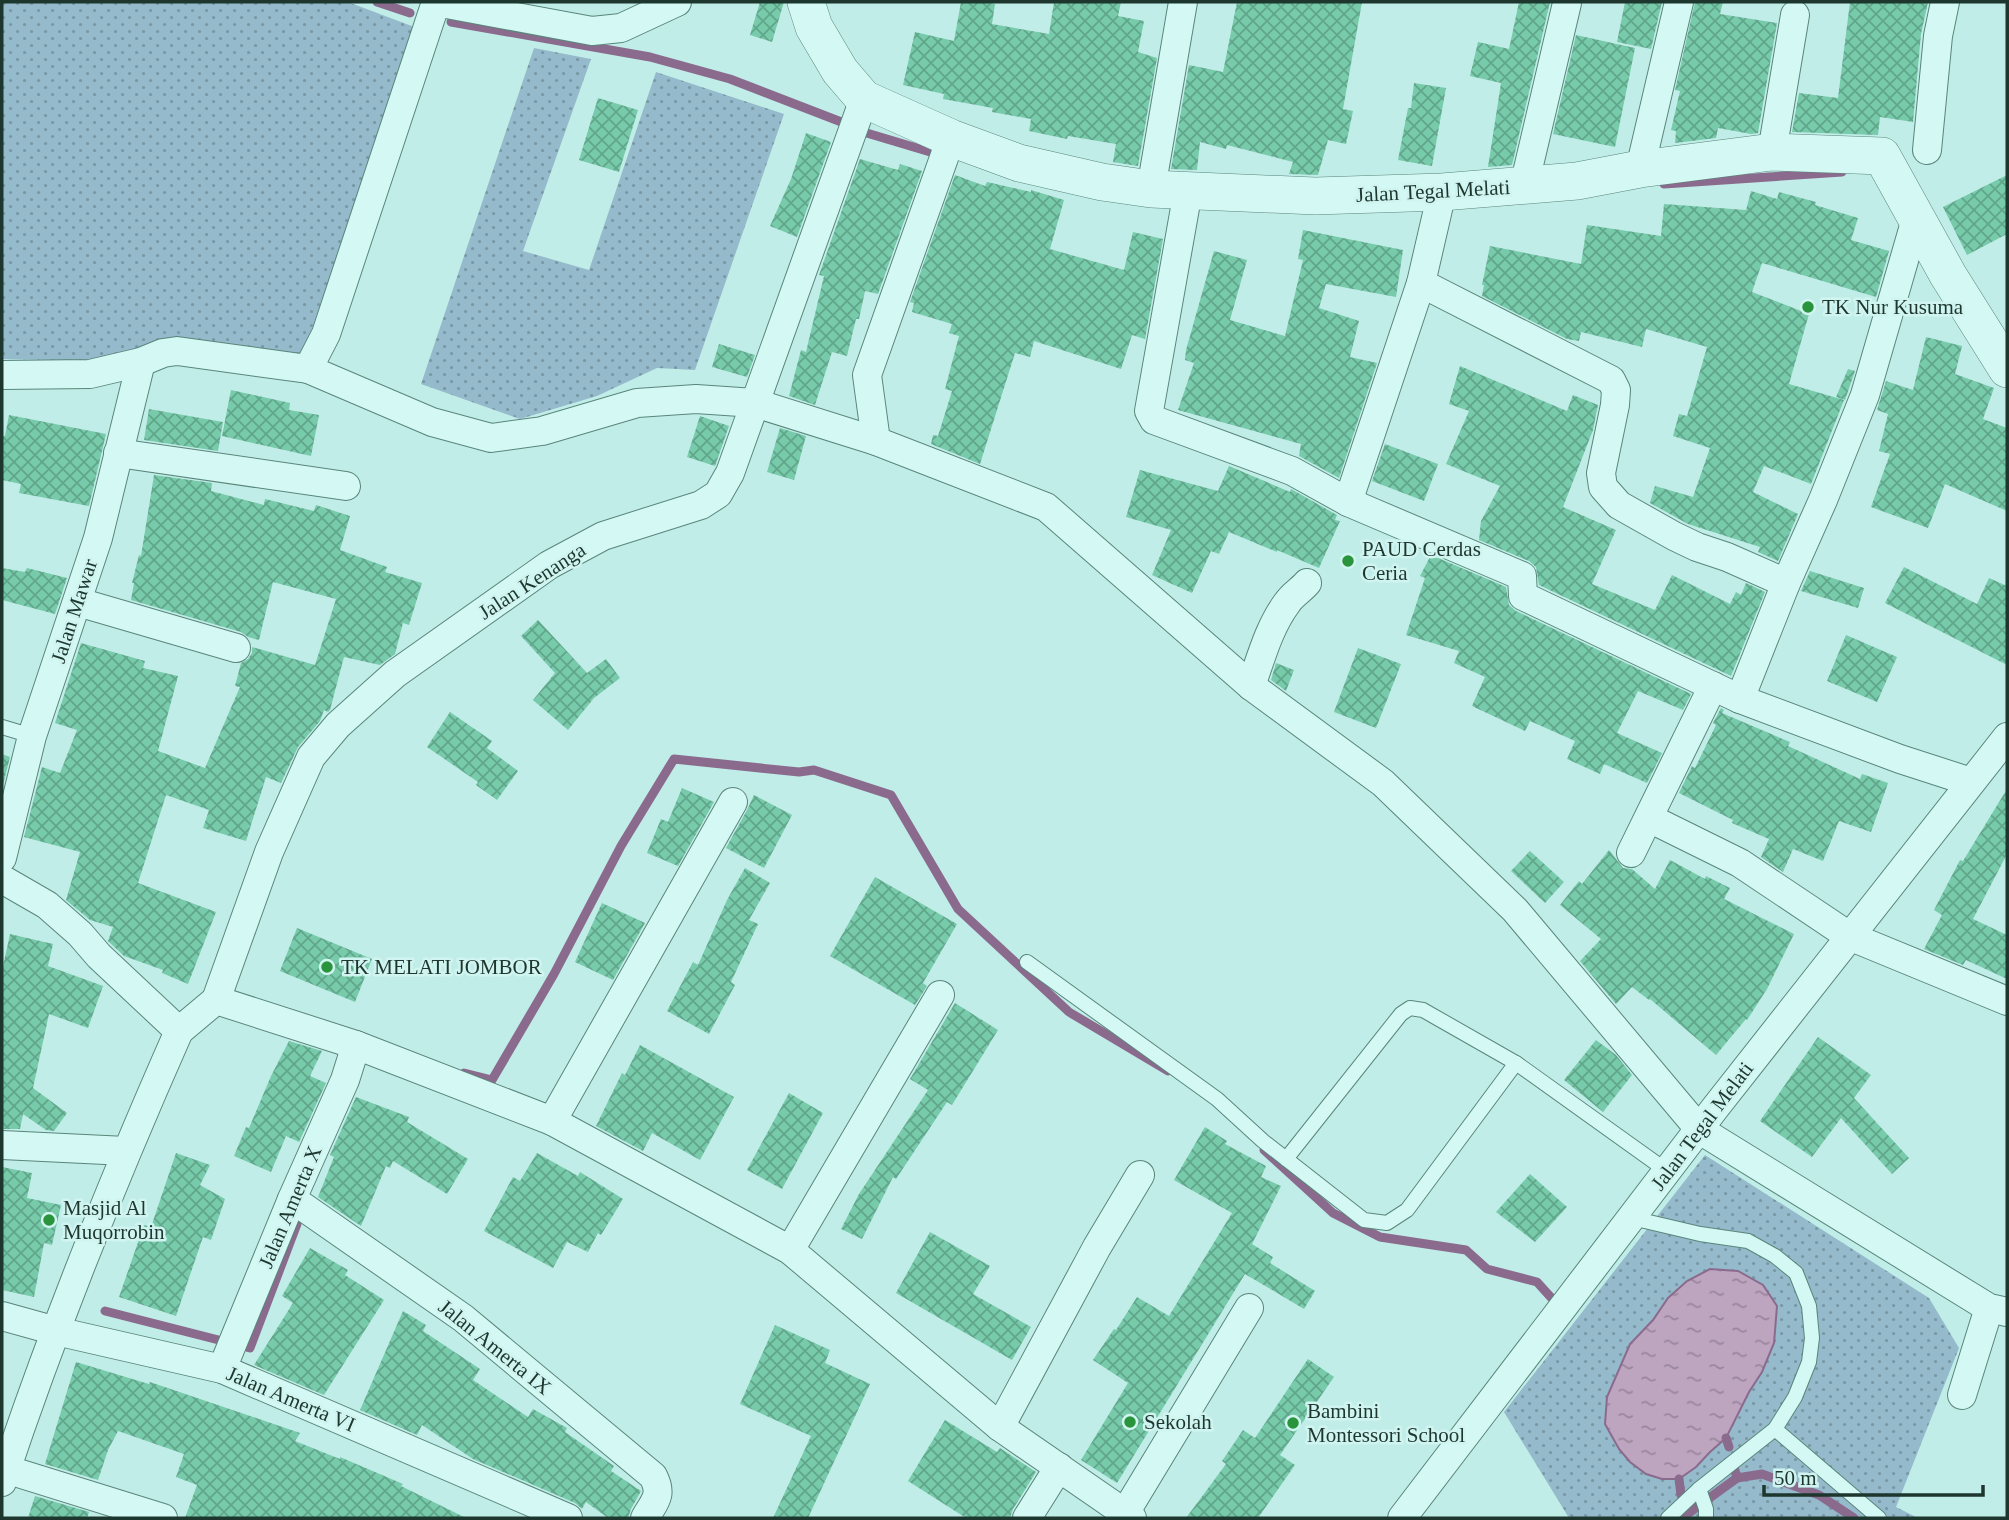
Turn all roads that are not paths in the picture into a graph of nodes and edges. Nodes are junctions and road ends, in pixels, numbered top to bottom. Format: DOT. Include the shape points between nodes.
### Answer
graph roads {
  1 [pos="436,2"];
  2 [pos="677,2"];
  3 [pos="806,2"];
  4 [pos="1183,2"];
  5 [pos="1679,2"];
  6 [pos="1945,2"];
  7 [pos="1567,3"];
  8 [pos="522,9"];
  9 [pos="1795,15"];
  10 [pos="864,99"];
  11 [pos="951,138"];
  12 [pos="1927,150"];
  13 [pos="1772,152"];
  14 [pos="1640,169"];
  15 [pos="1524,186"];
  16 [pos="1151,189"];
  17 [pos="1188,191"];
  18 [pos="1442,192"];
  19 [pos="1916,219"];
  20 [pos="1421,283"];
  21 [pos="141,362"];
  22 [pos="308,369"];
  23 [pos="2007,369"];
  24 [pos="2,375"];
  25 [pos="755,403"];
  26 [pos="876,441"];
  27 [pos="118,453"];
  28 [pos="345,486"];
  29 [pos="1349,502"];
  30 [pos="1307,583"];
  31 [pos="1786,583"];
  32 [pos="78,602"];
  33 [pos="236,648"];
  34 [pos="1251,686"];
  35 [pos="1713,686"];
  36 [pos="1740,699"];
  37 [pos="2,727"];
  38 [pos="32,736"];
  39 [pos="2007,737"];
  40 [pos="1971,782"];
  41 [pos="733,802"];
  42 [pos="1649,818"];
  43 [pos="1631,853"];
  44 [pos="2,858"];
  45 [pos="2,879"];
  46 [pos="1849,936"];
  47 [pos="1027,962"];
  48 [pos="940,995"];
  49 [pos="216,1000"];
  50 [pos="2007,1001"];
  51 [pos="179,1031"];
  52 [pos="356,1045"];
  53 [pos="1516,1063"];
  54 [pos="552,1121"];
  55 [pos="1700,1130"];
  56 [pos="2,1145"];
  57 [pos="126,1151"];
  58 [pos="1286,1159"];
  59 [pos="1667,1171"];
  60 [pos="1140,1175"];
  61 [pos="292,1199"];
  62 [pos="1632,1218"];
  63 [pos="790,1250"];
  64 [pos="1249,1308"];
  65 [pos="1998,1310"];
  66 [pos="2,1316"];
  67 [pos="57,1331"];
  68 [pos="222,1368"];
  69 [pos="1962,1395"];
  70 [pos="1000,1427"];
  71 [pos="1775,1429"];
  72 [pos="1059,1467"];
  73 [pos="3,1473"];
  74 [pos="1703,1503"];
  75 [pos="1129,1516"];
  76 [pos="163,1518"];
  77 [pos="568,1518"];
  78 [pos="645,1518"];
  79 [pos="1027,1518"];
  80 [pos="1402,1518"];
  81 [pos="1668,1518"];
  82 [pos="1880,1518"];
  1 -- 8 [label="street"];
  1 -- 22 [label="street" via="326,334"];
  2 -- 8 [label="street" via="621,28 592,31"];
  3 -- 10 [label="street, Jalan Tegal Melati" via="833,60"];
  4 -- 16 [label="street"];
  5 -- 14 [label="street"];
  6 -- 12 [label="street"];
  7 -- 15 [label="street"];
  9 -- 13 [label="street"];
  10 -- 11 [label="street, Jalan Tegal Melati"];
  10 -- 25 [label="street, Jalan Kenanga"];
  11 -- 16 [label="street, Jalan Tegal Melati" via="1019,163"];
  11 -- 26 [label="street" via="867,375"];
  13 -- 14 [label="street, Jalan Tegal Melati"];
  13 -- 19 [label="street, Jalan Tegal Melati" via="1882,156"];
  14 -- 15 [label="street, Jalan Tegal Melati"];
  15 -- 18 [label="street, Jalan Tegal Melati"];
  16 -- 17 [label="street, Jalan Tegal Melati"];
  17 -- 18 [label="street, Jalan Tegal Melati" via="1315,196"];
  17 -- 29 [label="street" via="1151,416 1292,471"];
  18 -- 20 [label="street"];
  19 -- 23 [label="street, Jalan Tegal Melati"];
  19 -- 31 [label="street" via="1866,396"];
  20 -- 29 [label="street"];
  20 -- 31 [label="street" via="1611,380 1615,405 1601,473 1603,487 1619,505 1697,547"];
  21 -- 22 [label="street" via="177,351"];
  21 -- 24 [label="street" via="90,374"];
  21 -- 27 [label="street, Jalan Mawar"];
  22 -- 25 [label="street" via="432,422 491,438 542,431 637,403 696,399"];
  25 -- 26 [label="street"];
  25 -- 49 [label="street, Jalan Kenanga" via="718,494 701,505 603,536 550,565 395,674 338,725 310,757 269,852"];
  26 -- 34 [label="street" via="1046,506"];
  27 -- 28 [label="street"];
  27 -- 32 [label="street, Jalan Mawar"];
  29 -- 35 [label="street" via="1522,576 1523,596"];
  30 -- 34 [label="street" via="1279,614"];
  31 -- 36 [label="street"];
  32 -- 33 [label="street"];
  32 -- 38 [label="street, Jalan Mawar"];
  34 -- 55 [label="street" via="1383,783 1515,910"];
  35 -- 36 [label="street"];
  35 -- 42 [label="street"];
  36 -- 40 [label="street"];
  37 -- 38 [label="lane"];
  38 -- 44 [label="street, Jalan Mawar"];
  39 -- 40 [label="street, Jalan Tegal Melati"];
  40 -- 46 [label="street, Jalan Tegal Melati"];
  41 -- 54 [label="street"];
  42 -- 43 [label="street"];
  42 -- 46 [label="street" via="1740,863"];
  45 -- 51 [label="street" via="47,905"];
  46 -- 50 [label="street"];
  46 -- 55 [label="street, Jalan Tegal Melati"];
  47 -- 58 [label="lane" via="1217,1099"];
  48 -- 63 [label="street"];
  49 -- 51 [label="street"];
  49 -- 52 [label="street"];
  51 -- 57 [label="street"];
  52 -- 54 [label="street"];
  52 -- 61 [label="street, Jalan Amerta X"];
  53 -- 58 [label="lane" via="1423,1010 1410,1008"];
  53 -- 58 [label="lane" via="1407,1210 1387,1223 1364,1220"];
  53 -- 59 [label="lane"];
  54 -- 63 [label="street"];
  55 -- 59 [label="street, Jalan Tegal Melati"];
  55 -- 65 [label="street"];
  56 -- 57 [label="street"];
  57 -- 67 [label="street"];
  59 -- 62 [label="street, Jalan Tegal Melati"];
  60 -- 70 [label="street"];
  61 -- 68 [label="street, Jalan Amerta X"];
  61 -- 78 [label="street, Jalan Amerta IX" via="463,1318 653,1476 659,1494"];
  62 -- 71 [label="lane" via="1748,1241 1796,1273 1809,1306 1811,1350 1795,1397"];
  62 -- 80 [label="street, Jalan Tegal Melati"];
  63 -- 70 [label="street"];
  64 -- 75 [label="street"];
  65 -- 69 [label="street"];
  66 -- 67 [label="street, Jalan Amerta VI"];
  67 -- 68 [label="street, Jalan Amerta VI"];
  67 -- 73 [label="street"];
  68 -- 77 [label="street, Jalan Amerta VI"];
  70 -- 72 [label="street"];
  71 -- 74 [label="lane"];
  71 -- 82 [label="lane"];
  72 -- 75 [label="street"];
  72 -- 79 [label="street"];
  73 -- 76 [label="street"];
  74 -- 81 [label="lane"];
}
